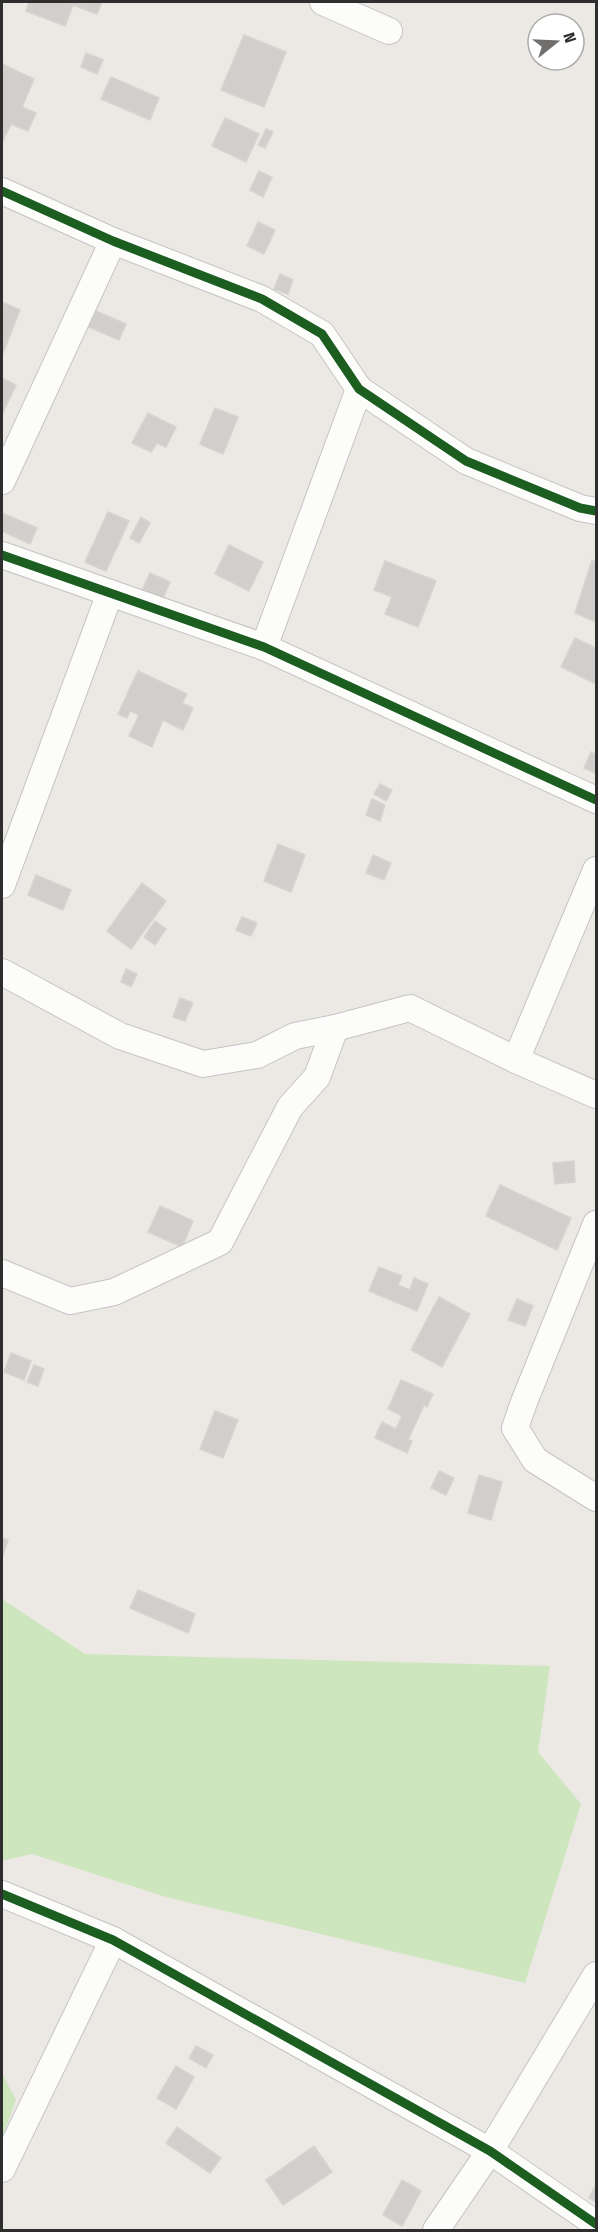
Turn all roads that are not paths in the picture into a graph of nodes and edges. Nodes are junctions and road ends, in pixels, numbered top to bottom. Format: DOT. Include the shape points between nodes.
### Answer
graph roads {
  1 [pos="323,2"];
  2 [pos="389,31"];
  3 [pos="2,191"];
  4 [pos="114,241"];
  5 [pos="359,389"];
  6 [pos="2,482"];
  7 [pos="597,512"];
  8 [pos="2,555"];
  9 [pos="110,593"];
  10 [pos="264,647"];
  11 [pos="597,800"];
  12 [pos="597,870"];
  13 [pos="2,885"];
  14 [pos="2,972"];
  15 [pos="335,1028"];
  16 [pos="516,1060"];
  17 [pos="597,1095"];
  18 [pos="594,1239"];
  19 [pos="2,1273"];
  20 [pos="597,1498"];
  21 [pos="2,1894"];
  22 [pos="113,1940"];
  23 [pos="597,1975"];
  24 [pos="490,2151"];
  25 [pos="2,2169"];
  26 [pos="597,2224"];
  27 [pos="436,2230"];
  1 -- 2 [label="street"];
  3 -- 4 [label="street"];
  4 -- 5 [label="street" via="262,299 322,334"];
  4 -- 6 [label="street"];
  5 -- 7 [label="street" via="466,461"];
  5 -- 10 [label="street"];
  8 -- 9 [label="street"];
  9 -- 10 [label="street"];
  9 -- 13 [label="street"];
  10 -- 11 [label="street"];
  12 -- 16 [label="street"];
  14 -- 15 [label="street" via="120,1036 203,1064 257,1055 295,1036"];
  15 -- 16 [label="street" via="410,1008"];
  15 -- 19 [label="street" via="318,1077 290,1107 220,1242 114,1292 70,1301"];
  16 -- 17 [label="street"];
  18 -- 20 [label="street" via="515,1428 535,1460"];
  21 -- 22 [label="street"];
  22 -- 24 [label="street"];
  22 -- 25 [label="street"];
  23 -- 24 [label="street"];
  24 -- 26 [label="street"];
  24 -- 27 [label="street"];
}
